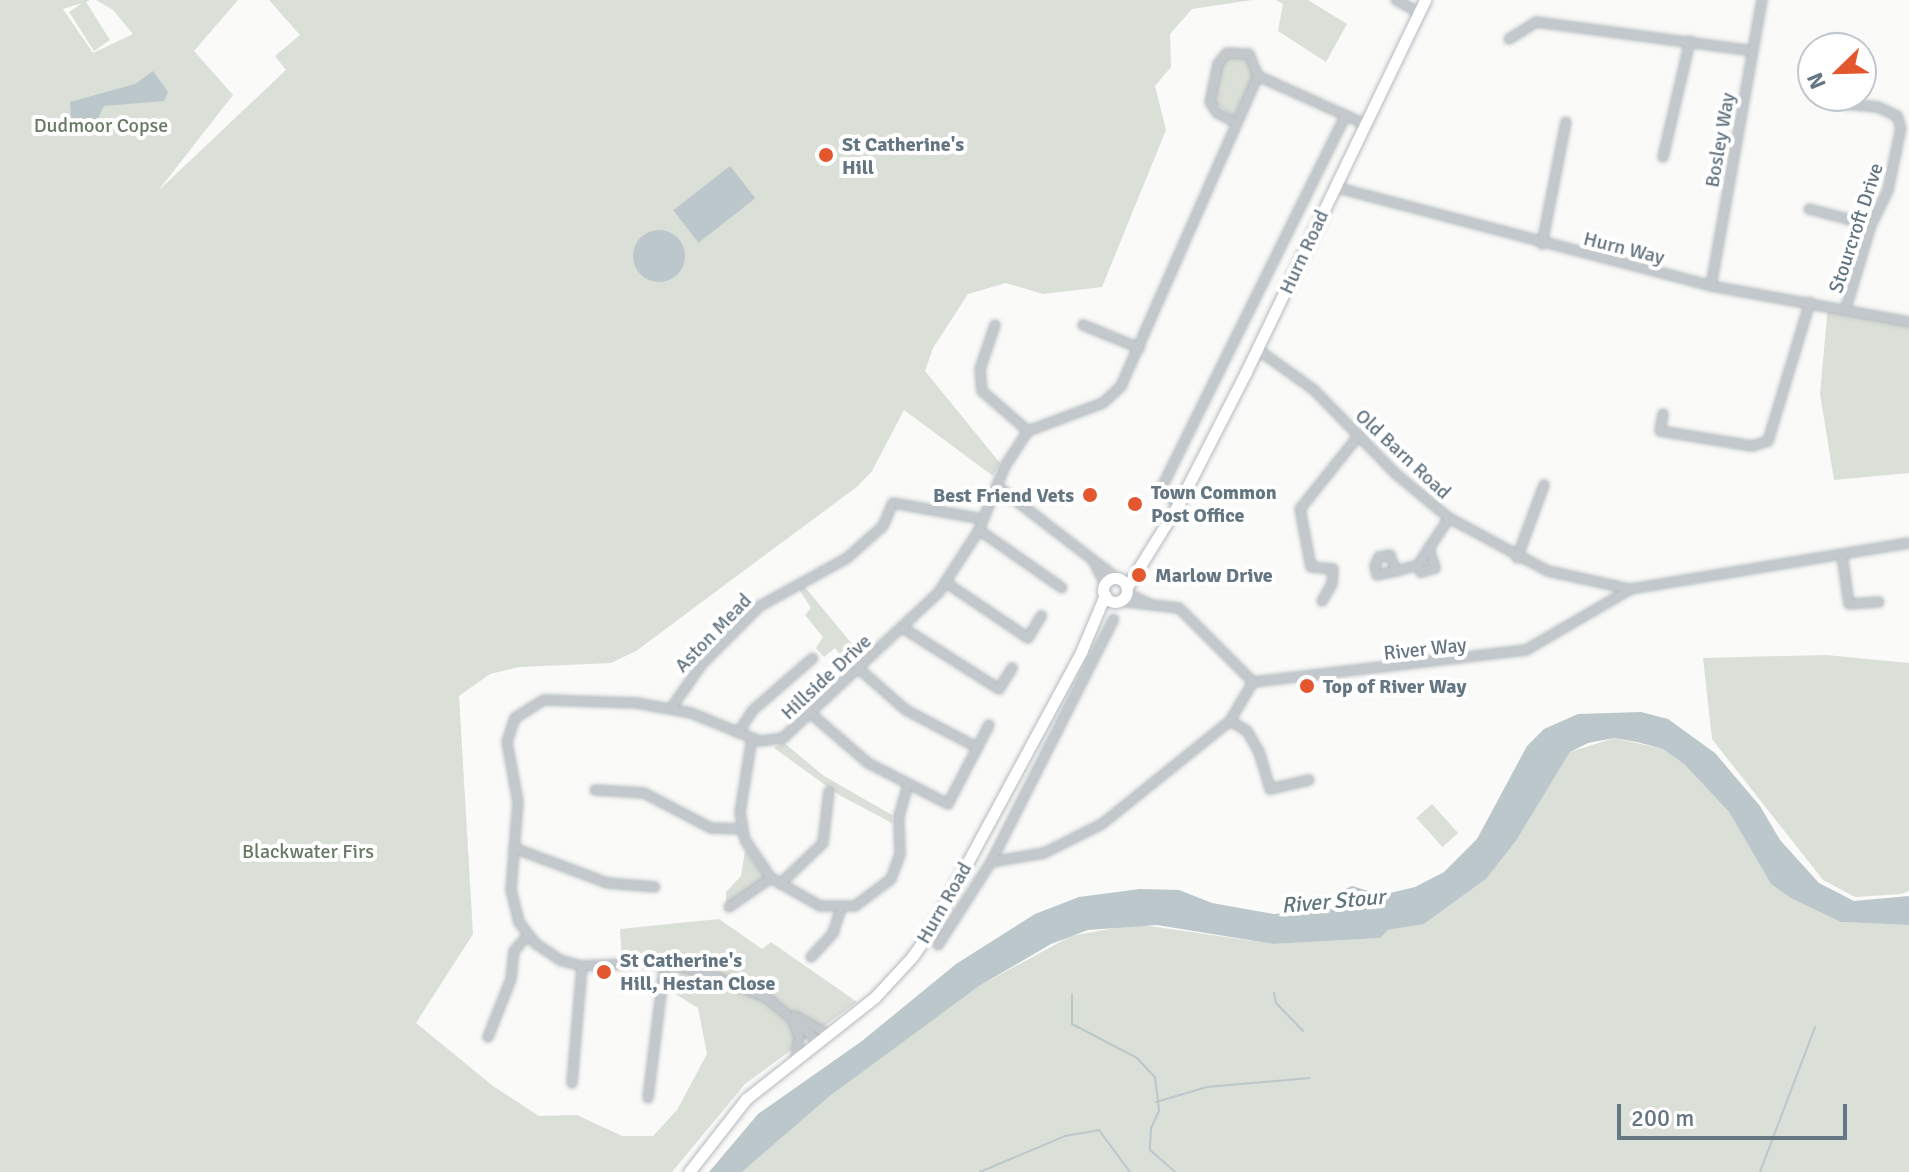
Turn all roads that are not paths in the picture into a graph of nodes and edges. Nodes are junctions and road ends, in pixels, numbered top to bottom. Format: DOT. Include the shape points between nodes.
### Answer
graph roads {
  1 [pos="1396,0"];
  2 [pos="1425,0"];
  3 [pos="1762,0"];
  4 [pos="1419,13"];
  5 [pos="1509,39"];
  6 [pos="1690,41"];
  7 [pos="1752,51"];
  8 [pos="1258,76"];
  9 [pos="1877,107"];
  10 [pos="1346,115"];
  11 [pos="1909,120"];
  12 [pos="1235,122"];
  13 [pos="1566,122"];
  14 [pos="1367,125"];
  15 [pos="1901,128"];
  16 [pos="1663,157"];
  17 [pos="1334,187"];
  18 [pos="1809,209"];
  19 [pos="1871,225"];
  20 [pos="1542,244"];
  21 [pos="1711,286"];
  22 [pos="1810,302"];
  23 [pos="1846,308"];
  24 [pos="1909,322"];
  25 [pos="995,325"];
  26 [pos="1083,325"];
  27 [pos="1139,348"];
  28 [pos="1257,349"];
  29 [pos="1663,414"];
  30 [pos="1028,431"];
  31 [pos="1359,435"];
  32 [pos="1544,485"];
  33 [pos="997,486"];
  34 [pos="1179,503"];
  35 [pos="1449,518"];
  36 [pos="983,519"];
  37 [pos="979,530"];
  38 [pos="1909,543"];
  39 [pos="1429,548"];
  40 [pos="1842,555"];
  41 [pos="1517,558"];
  42 [pos="1418,565"];
  43 [pos="1396,571"];
  44 [pos="945,582"];
  45 [pos="1610,585"];
  46 [pos="1062,588"];
  47 [pos="1631,589"];
  48 [pos="1116,590"];
  49 [pos="1613,599"];
  50 [pos="1322,601"];
  51 [pos="1879,602"];
  52 [pos="1041,616"];
  53 [pos="1114,619"];
  54 [pos="903,628"];
  55 [pos="813,658"];
  56 [pos="857,667"];
  57 [pos="1012,668"];
  58 [pos="1253,682"];
  59 [pos="672,707"];
  60 [pos="809,712"];
  61 [pos="1230,721"];
  62 [pos="989,725"];
  63 [pos="738,733"];
  64 [pos="752,738"];
  65 [pos="978,748"];
  66 [pos="1309,780"];
  67 [pos="908,785"];
  68 [pos="595,790"];
  69 [pos="829,791"];
  70 [pos="741,829"];
  71 [pos="514,848"];
  72 [pos="991,862"];
  73 [pos="771,878"];
  74 [pos="780,884"];
  75 [pos="655,887"];
  76 [pos="729,907"];
  77 [pos="841,909"];
  78 [pos="528,935"];
  79 [pos="938,945"];
  80 [pos="811,957"];
  81 [pos="665,962"];
  82 [pos="582,966"];
  83 [pos="790,1015"];
  84 [pos="828,1034"];
  85 [pos="488,1037"];
  86 [pos="818,1041"];
  87 [pos="795,1060"];
  88 [pos="572,1083"];
  89 [pos="648,1098"];
  90 [pos="689,1172"];
  1 -- 4 [label="street"];
  2 -- 4 [label="main road, Hurn Road"];
  3 -- 7 [label="street, Bosley Way"];
  4 -- 14 [label="main road, Hurn Road"];
  5 -- 6 [label="street" via="1536,22"];
  6 -- 7 [label="street"];
  6 -- 16 [label="street"];
  7 -- 21 [label="street, Bosley Way"];
  8 -- 10 [label="street"];
  8 -- 12 [label="street"];
  8 -- 12 [label="street" via="1249,54 1227,53 1218,64 1210,102 1217,113"];
  9 -- 15 [label="street" via="1897,116"];
  10 -- 14 [label="street"];
  10 -- 34 [label="street, Hurn Road" via="1160,491"];
  11 -- 15 [label="street"];
  12 -- 27 [label="street"];
  13 -- 20 [label="street"];
  14 -- 17 [label="main road, Hurn Road"];
  15 -- 19 [label="street, Stourcroft Drive" via="1888,190"];
  17 -- 20 [label="street, Hurn Way"];
  17 -- 28 [label="main road, Hurn Road"];
  18 -- 19 [label="street"];
  19 -- 23 [label="street, Stourcroft Drive"];
  20 -- 21 [label="street, Hurn Way"];
  21 -- 22 [label="street, Hurn Way"];
  22 -- 23 [label="street, Hurn Way"];
  22 -- 29 [label="street" via="1768,441 1752,446 1660,431"];
  23 -- 24 [label="street, Hurn Way"];
  25 -- 30 [label="street" via="980,369 982,391"];
  26 -- 27 [label="street"];
  27 -- 30 [label="street" via="1111,398"];
  28 -- 31 [label="street, Old Barn Road" via="1314,390"];
  28 -- 34 [label="main road, Hurn Road"];
  30 -- 33 [label="street, Hillside Drive"];
  31 -- 35 [label="street, Old Barn Road"];
  31 -- 50 [label="street" via="1300,509 1311,567 1333,569"];
  32 -- 41 [label="street"];
  33 -- 36 [label="street, Hillside Drive"];
  33 -- 48 [label="street" via="1093,560"];
  34 -- 48 [label="main road, Hurn Road"];
  35 -- 39 [label="street"];
  35 -- 41 [label="street, Old Barn Road"];
  36 -- 37 [label="street, Hillside Drive"];
  36 -- 59 [label="street, Aston Mead" via="963,511 893,503 883,526 847,558 760,606 702,664"];
  37 -- 44 [label="street, Hillside Drive"];
  37 -- 46 [label="street"];
  38 -- 40 [label="street, River Way"];
  39 -- 42 [label="street"];
  39 -- 42 [label="street" via="1435,568 1421,572"];
  40 -- 47 [label="street, River Way"];
  40 -- 51 [label="street" via="1849,604"];
  41 -- 45 [label="street, Old Barn Road"];
  42 -- 43 [label="street"];
  44 -- 52 [label="street" via="1028,638"];
  44 -- 54 [label="street, Hillside Drive"];
  45 -- 47 [label="street, Old Barn Road"];
  45 -- 49 [label="street"];
  47 -- 49 [label="street, River Way"];
  48 -- 58 [label="street" via="1189,614"];
  48 -- 84 [label="main road, Hurn Road" via="932,928 875,997"];
  49 -- 58 [label="street, River Way" via="1526,650"];
  53 -- 72 [label="street"];
  54 -- 56 [label="street, Hillside Drive"];
  54 -- 57 [label="street" via="999,689"];
  55 -- 63 [label="street" via="753,710"];
  56 -- 60 [label="street, Hillside Drive"];
  56 -- 65 [label="street" via="906,710"];
  58 -- 61 [label="street"];
  59 -- 63 [label="street"];
  59 -- 71 [label="street" via="544,700 522,711 507,742 518,802"];
  60 -- 64 [label="street, Hillside Drive" via="779,740"];
  60 -- 67 [label="street" via="868,763"];
  61 -- 66 [label="street" via="1253,741 1270,789"];
  61 -- 72 [label="street" via="1102,824 1044,853"];
  62 -- 65 [label="street"];
  63 -- 64 [label="street"];
  64 -- 70 [label="street"];
  65 -- 67 [label="street" via="948,804"];
  67 -- 77 [label="street" via="894,872 874,896"];
  68 -- 70 [label="street" via="644,793 711,828"];
  69 -- 74 [label="street" via="823,843"];
  70 -- 73 [label="street" via="751,854"];
  71 -- 75 [label="street" via="607,883"];
  71 -- 78 [label="street" via="511,890"];
  72 -- 79 [label="street"];
  73 -- 74 [label="street"];
  73 -- 76 [label="street"];
  74 -- 77 [label="street" via="809,902"];
  77 -- 80 [label="street" via="833,933"];
  78 -- 82 [label="street" via="560,960"];
  78 -- 85 [label="street" via="514,951 511,979"];
  81 -- 82 [label="street"];
  81 -- 83 [label="street" via="767,998"];
  81 -- 89 [label="street"];
  82 -- 88 [label="street"];
  83 -- 84 [label="street"];
  83 -- 86 [label="street"];
  83 -- 87 [label="street" via="799,1037"];
  84 -- 86 [label="main road, Hurn Road"];
  86 -- 87 [label="main road, Hurn Road"];
  87 -- 90 [label="main road, Hurn Road" via="746,1099"];
}
